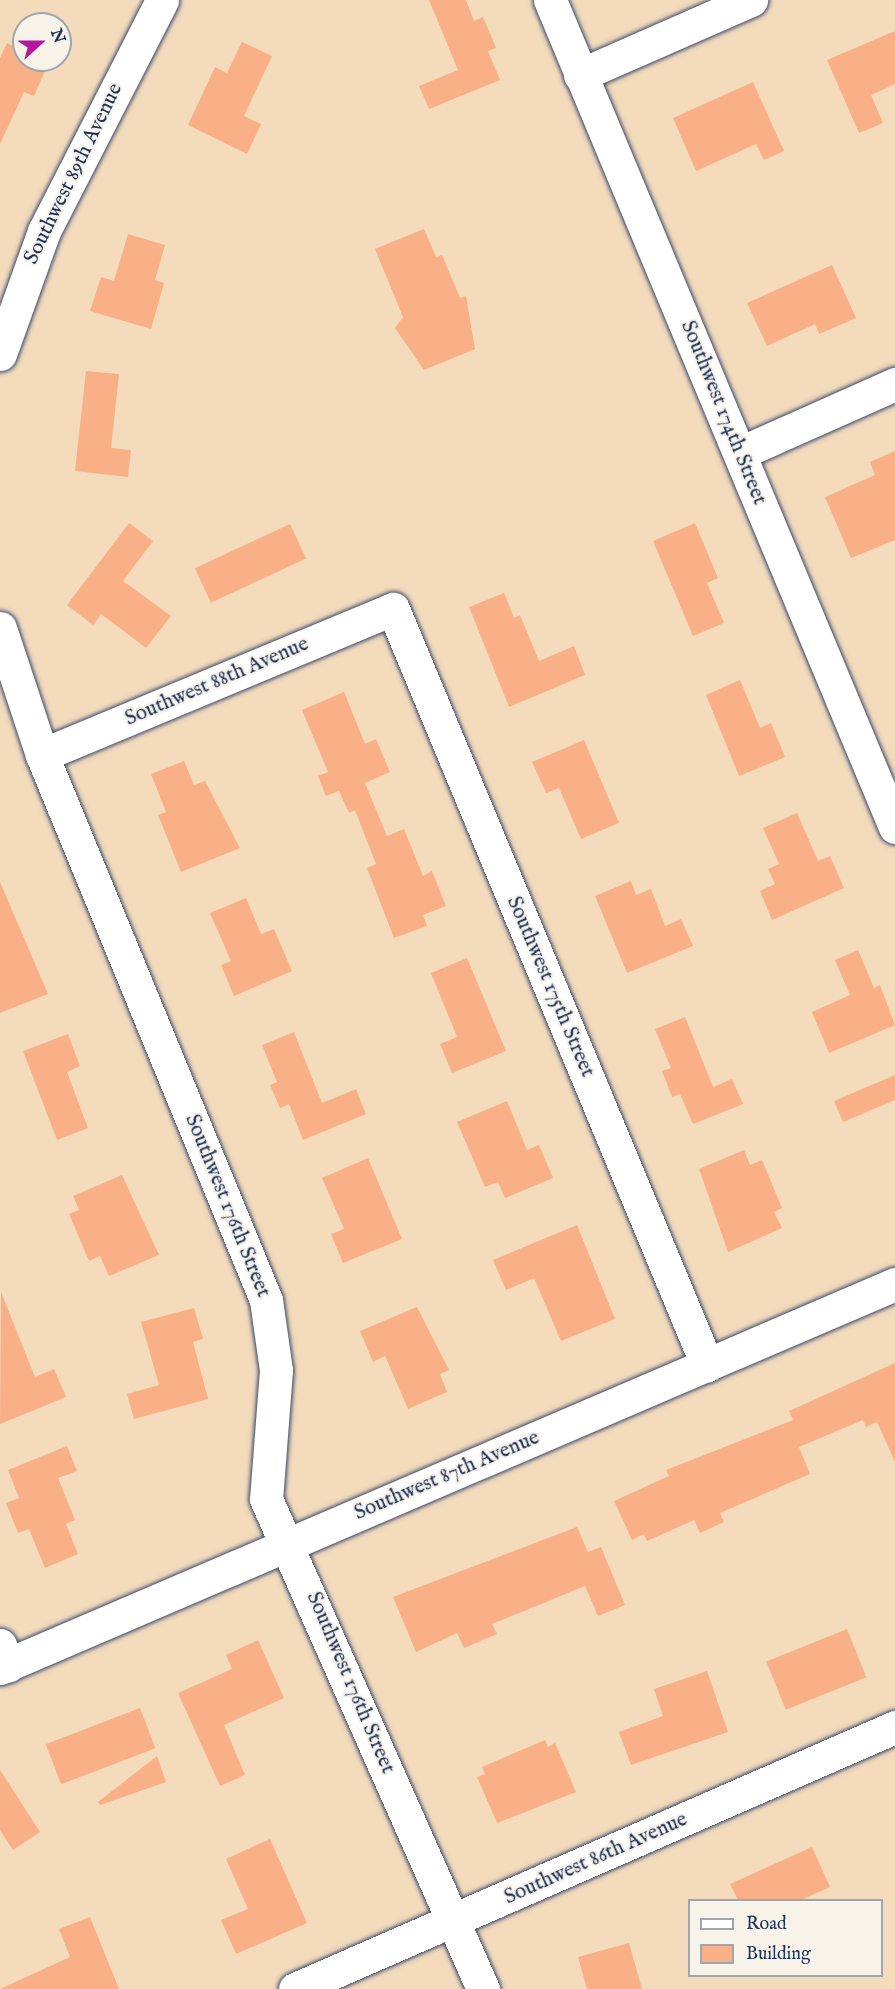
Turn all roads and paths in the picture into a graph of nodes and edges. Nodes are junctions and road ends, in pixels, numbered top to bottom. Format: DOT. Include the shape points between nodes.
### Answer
graph roads {
  1 [pos="162,0"];
  2 [pos="550,0"];
  3 [pos="751,0"];
  4 [pos="580,75"];
  5 [pos="0,354"];
  6 [pos="895,384"];
  7 [pos="740,453"];
  8 [pos="393,609"];
  9 [pos="0,628"];
  10 [pos="42,755"];
  11 [pos="889,794"];
  12 [pos="895,827"];
  13 [pos="895,1284"];
  14 [pos="707,1365"];
  15 [pos="285,1544"];
  16 [pos="3,1660"];
  17 [pos="895,1727"];
  18 [pos="453,1921"];
  19 [pos="295,1989"];
  20 [pos="483,1989"];
  1 -- 5 [label="street, Southwest 89th Avenue" via="44,231"];
  2 -- 4 [label="street, Southwest 174th Street"];
  3 -- 4 [label="street"];
  4 -- 7 [label="street, Southwest 174th Street"];
  6 -- 7 [label="street"];
  7 -- 11 [label="street, Southwest 174th Street"];
  8 -- 10 [label="street, Southwest 88th Avenue"];
  8 -- 14 [label="street, Southwest 175th Street"];
  9 -- 10 [label="street, Southwest 176th Street"];
  10 -- 15 [label="street, Southwest 176th Street" via="266,1300 276,1370 266,1499"];
  11 -- 12 [label="street, Southwest 174th Street"];
  13 -- 14 [label="street, Southwest 87th Avenue"];
  14 -- 15 [label="street, Southwest 87th Avenue"];
  15 -- 16 [label="street, Southwest 87th Avenue"];
  15 -- 18 [label="street, Southwest 176th Street" via="309,1586"];
  17 -- 18 [label="street, Southwest 86th Avenue"];
  18 -- 19 [label="street, Southwest 86th Avenue"];
  18 -- 20 [label="street, Southwest 176th Street"];
}
